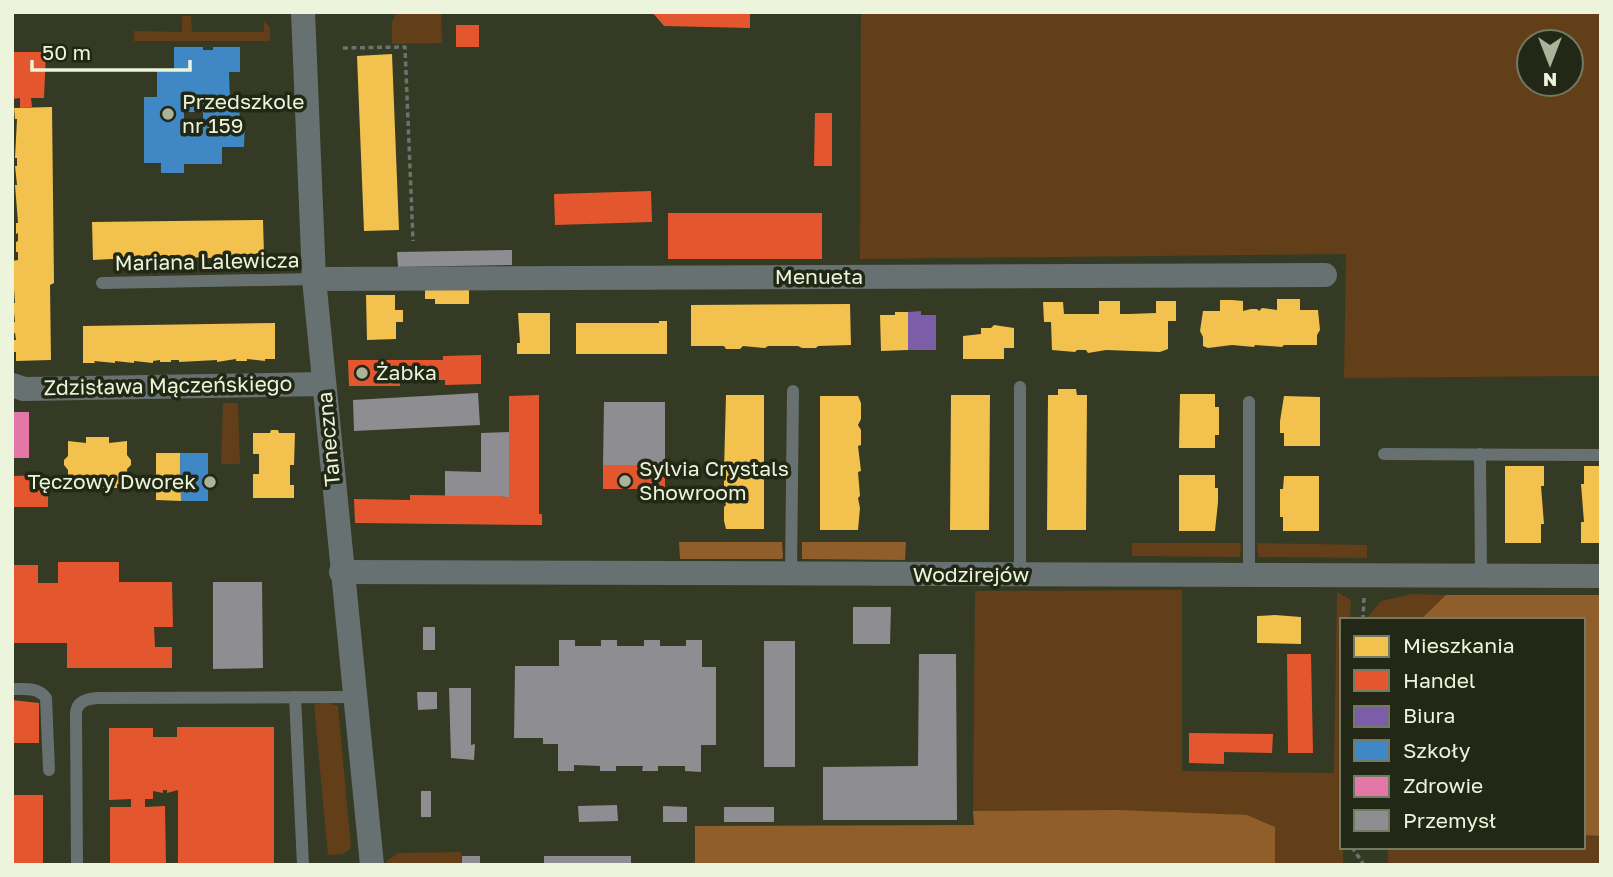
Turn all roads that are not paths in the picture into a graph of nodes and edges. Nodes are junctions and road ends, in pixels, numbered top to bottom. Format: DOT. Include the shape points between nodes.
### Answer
graph roads {
  1 [pos="303,12"];
  2 [pos="1325,275"];
  3 [pos="314,279"];
  4 [pos="102,283"];
  5 [pos="324,384"];
  6 [pos="12,385"];
  7 [pos="1020,387"];
  8 [pos="793,391"];
  9 [pos="1249,402"];
  10 [pos="1384,454"];
  11 [pos="1480,454"];
  12 [pos="1601,455"];
  13 [pos="341,572"];
  14 [pos="791,574"];
  15 [pos="1020,575"];
  16 [pos="1248,576"];
  17 [pos="1481,576"];
  18 [pos="1601,576"];
  19 [pos="12,689"];
  20 [pos="295,697"];
  21 [pos="354,697"];
  22 [pos="49,770"];
  23 [pos="366,864"];
  24 [pos="77,865"];
  25 [pos="303,865"];
  1 -- 3 [label="street, Taneczna"];
  2 -- 3 [label="street, Menueta"];
  3 -- 4 [label="lane, Mariana Lalewicza"];
  3 -- 5 [label="street, Taneczna"];
  5 -- 6 [label="street, Zdzisława Mączeńskiego" via="24,389"];
  5 -- 13 [label="street, Taneczna"];
  7 -- 15 [label="lane"];
  8 -- 14 [label="lane"];
  9 -- 16 [label="lane"];
  10 -- 11 [label="lane"];
  11 -- 12 [label="lane"];
  11 -- 17 [label="lane"];
  13 -- 14 [label="street, Wodzirejów"];
  13 -- 21 [label="street, Taneczna"];
  14 -- 15 [label="street, Wodzirejów"];
  15 -- 16 [label="street, Wodzirejów"];
  16 -- 17 [label="street, Wodzirejów"];
  17 -- 18 [label="street, Wodzirejów"];
  19 -- 22 [label="lane" via="36,690 46,698"];
  20 -- 21 [label="lane"];
  20 -- 24 [label="lane" via="97,698 78,704"];
  20 -- 25 [label="lane"];
  21 -- 23 [label="street, Taneczna"];
}
